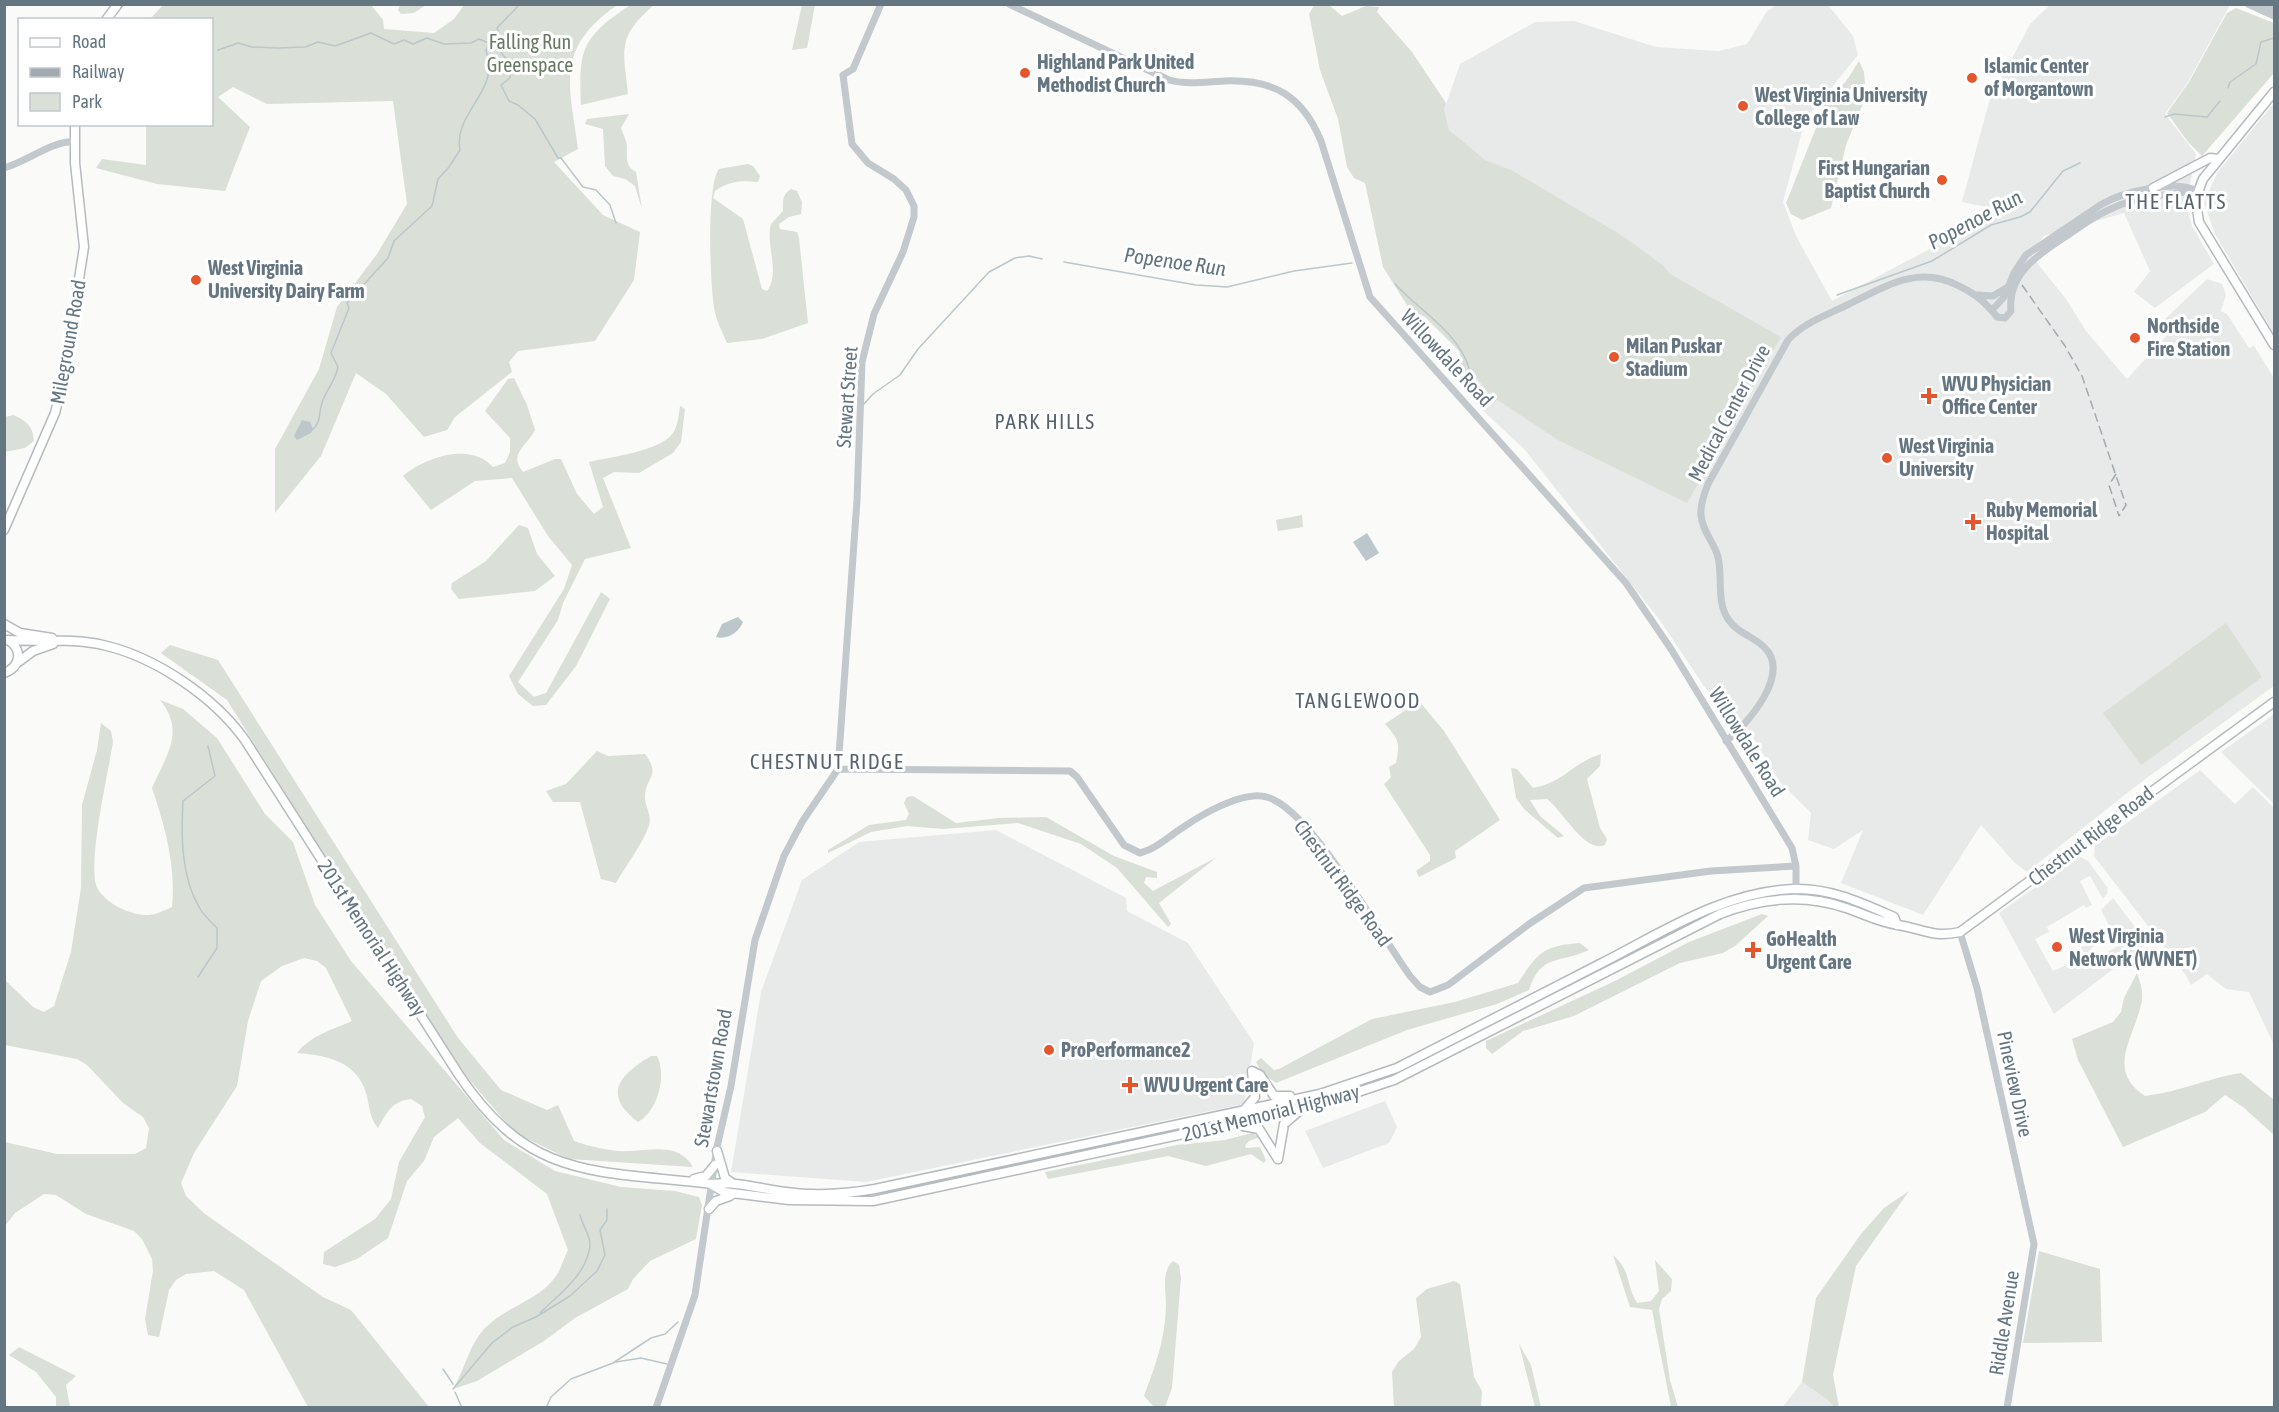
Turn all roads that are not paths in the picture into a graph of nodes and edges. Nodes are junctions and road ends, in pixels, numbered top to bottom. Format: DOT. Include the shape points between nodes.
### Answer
graph roads {
  1 [pos="118,4"];
  2 [pos="881,4"];
  3 [pos="1009,4"];
  4 [pos="2248,4"];
  5 [pos="2264,4"];
  6 [pos="2274,10"];
  7 [pos="2274,16"];
  8 [pos="108,18"];
  9 [pos="2274,92"];
  10 [pos="75,126"];
  11 [pos="74,142"];
  12 [pos="2219,159"];
  13 [pos="4,168"];
  14 [pos="2153,188"];
  15 [pos="2197,191"];
  16 [pos="2009,283"];
  17 [pos="1977,295"];
  18 [pos="2000,304"];
  19 [pos="2274,345"];
  20 [pos="4,530"];
  21 [pos="4,624"];
  22 [pos="5,639"];
  23 [pos="61,641"];
  24 [pos="17,663"];
  25 [pos="4,673"];
  26 [pos="2274,702"];
  27 [pos="1726,741"];
  28 [pos="838,769"];
  29 [pos="1796,866"];
  30 [pos="1796,894"];
  31 [pos="1960,932"];
  32 [pos="1337,1089"];
  33 [pos="1303,1109"];
  34 [pos="1243,1111"];
  35 [pos="1219,1128"];
  36 [pos="717,1151"];
  37 [pos="715,1165"];
  38 [pos="682,1181"];
  39 [pos="712,1185"];
  40 [pos="741,1190"];
  41 [pos="709,1209"];
  42 [pos="2034,1244"];
  43 [pos="656,1407"];
  44 [pos="2007,1407"];
  1 -- 8 [label="main road"];
  2 -- 28 [label="street, Stewart Street" via="853,69 843,75 852,144 868,163 906,190 914,206 914,217 903,252 874,314 862,362 857,500"];
  3 -- 27 [label="street, Willowdale Road" via="1169,80 1187,84 1265,83 1298,104 1313,121 1321,141 1370,297 1637,598"];
  4 -- 7 [label="street"];
  5 -- 6 [label="street"];
  9 -- 12 [label="main road"];
  10 -- 11 [label="main road, Mileground Road"];
  11 -- 13 [label="street" via="51,145 18,165"];
  11 -- 20 [label="main road, Mileground Road" via="84,247 63,381 55,413"];
  12 -- 14 [label="main road" via="2210,158"];
  12 -- 15 [label="main road"];
  14 -- 15 [label="street" via="2183,186"];
  14 -- 16 [label="street" via="2114,197 2072,223 2026,255"];
  15 -- 18 [label="street" via="2120,205 2084,224 2024,267"];
  15 -- 19 [label="main road" via="2199,222"];
  16 -- 17 [label="street" via="1996,295"];
  16 -- 18 [label="street"];
  17 -- 18 [label="street, Medical Center Drive"];
  17 -- 27 [label="street, Medical Center Drive" via="1945,278 1902,279 1800,329 1774,362 1708,484 1701,508 1703,525 1718,556 1725,614 1735,628 1762,645 1774,661 1769,688 1741,728"];
  21 -- 23 [label="main road" via="20,633"];
  22 -- 23 [label="main road, 201st Memorial Highway"];
  22 -- 24 [label="main road" via="16,647"];
  23 -- 24 [label="main road, 201st Memorial Highway" via="33,651"];
  23 -- 38 [label="main road, 201st Memorial Highway" via="121,650 181,680 226,717 245,740 466,1085 507,1133 548,1158 580,1169"];
  24 -- 25 [label="main road, 201st Memorial Highway"];
  26 -- 31 [label="main road, Chestnut Ridge Road"];
  27 -- 29 [label="street, Willowdale Road" via="1792,848"];
  28 -- 29 [label="street, Chestnut Ridge Road" via="1070,771 1124,845 1140,853 1221,806 1256,796 1274,799 1322,847 1410,975 1430,992 1448,985 1576,892 1601,884 1752,867"];
  28 -- 36 [label="street, Stewartstown Road" via="802,822 776,876 755,940"];
  29 -- 30 [label="street"];
  30 -- 31 [label="main road" via="1846,897 1894,917 1897,925 1937,936"];
  30 -- 32 [label="main road, 201st Memorial Highway" via="1761,892 1713,907 1397,1068"];
  30 -- 33 [label="main road, 201st Memorial Highway" via="1720,914 1394,1080"];
  31 -- 42 [label="street, Pineview Drive" via="1977,988"];
  32 -- 34 [label="main road, 201st Memorial Highway"];
  32 -- 34 [label="main road" via="1274,1096 1260,1075 1252,1071 1255,1097"];
  33 -- 35 [label="main road, 201st Memorial Highway"];
  33 -- 35 [label="main road" via="1284,1124 1278,1159 1259,1129"];
  34 -- 40 [label="main road, 201st Memorial Highway" via="855,1192"];
  35 -- 40 [label="main road, 201st Memorial Highway" via="873,1201 806,1202"];
  36 -- 37 [label="street, Stewartstown Road"];
  36 -- 40 [label="main road" via="725,1178"];
  37 -- 38 [label="main road" via="706,1176"];
  37 -- 39 [label="street, Stewartstown Road"];
  38 -- 39 [label="main road, 201st Memorial Highway"];
  39 -- 40 [label="main road, 201st Memorial Highway" via="724,1192"];
  39 -- 41 [label="street, Stewartstown Road"];
  40 -- 41 [label="main road" via="722,1197"];
  41 -- 43 [label="street, Stewartstown Road" via="688,1320"];
  42 -- 44 [label="street, Riddle Avenue"];
}
